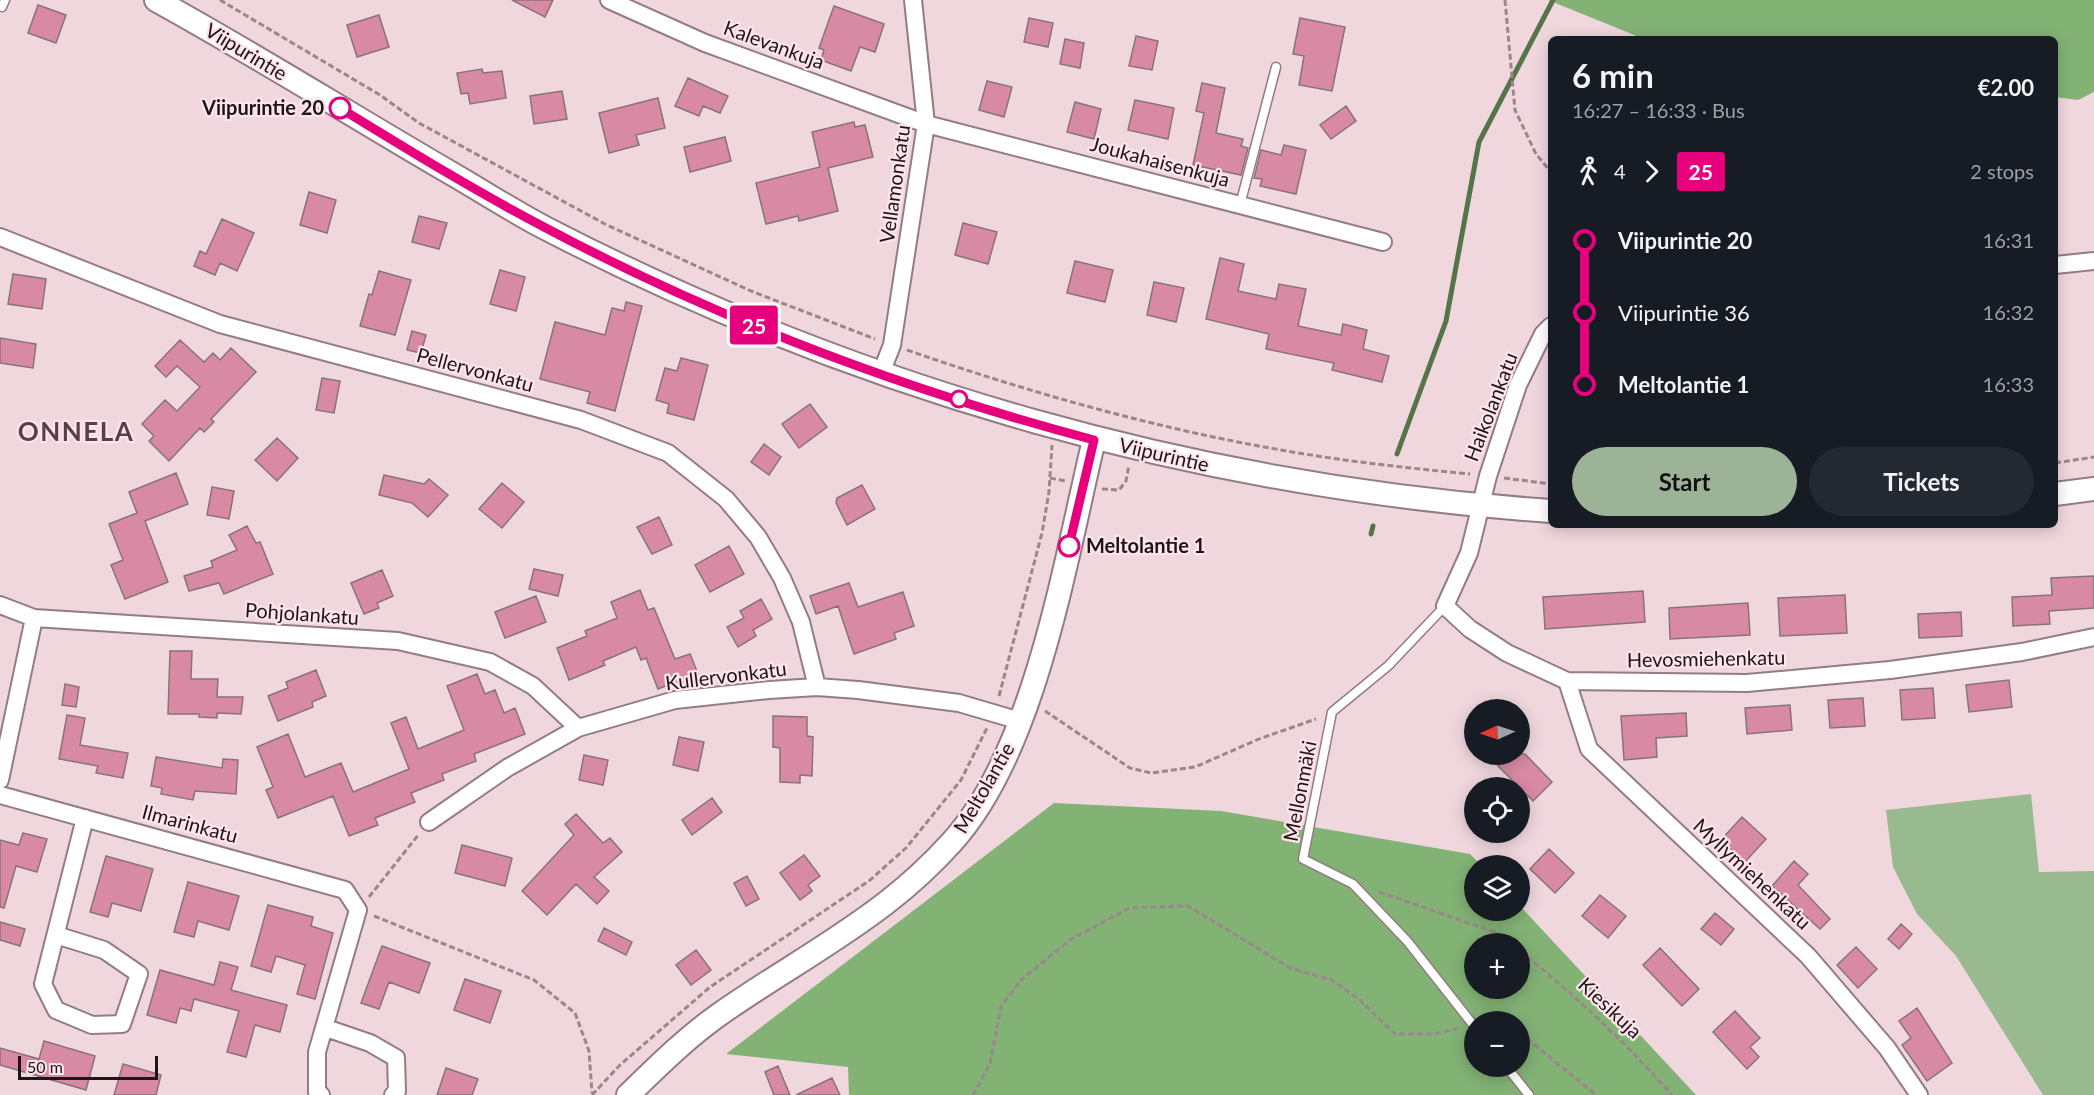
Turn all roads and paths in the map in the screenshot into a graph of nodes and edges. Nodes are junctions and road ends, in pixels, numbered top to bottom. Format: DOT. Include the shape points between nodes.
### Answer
graph roads {
  1 [pos="156,0"];
  2 [pos="220,0"];
  3 [pos="609,0"];
  4 [pos="913,0"];
  5 [pos="1505,0"];
  6 [pos="1276,67"];
  7 [pos="926,124"];
  8 [pos="1548,168"];
  9 [pos="1240,205"];
  10 [pos="0,237"];
  11 [pos="1383,242"];
  12 [pos="2094,261"];
  13 [pos="2058,265"];
  14 [pos="1548,329"];
  15 [pos="892,345"];
  16 [pos="881,373"];
  17 [pos="1061,399"];
  18 [pos="1055,429"];
  19 [pos="1094,440"];
  20 [pos="2094,457"];
  21 [pos="2058,463"];
  22 [pos="1488,476"];
  23 [pos="1548,484"];
  24 [pos="2094,489"];
  25 [pos="2058,495"];
  26 [pos="1480,507"];
  27 [pos="1548,512"];
  28 [pos="0,605"];
  29 [pos="1445,606"];
  30 [pos="34,618"];
  31 [pos="2094,637"];
  32 [pos="1567,681"];
  33 [pos="817,687"];
  34 [pos="1000,694"];
  35 [pos="994,711"];
  36 [pos="1024,711"];
  37 [pos="1332,712"];
  38 [pos="578,728"];
  39 [pos="0,780"];
  40 [pos="0,795"];
  41 [pos="85,818"];
  42 [pos="429,822"];
  43 [pos="1353,884"];
  44 [pos="358,910"];
  45 [pos="1496,933"];
  46 [pos="56,935"];
  47 [pos="1530,959"];
  48 [pos="1464,1013"];
  49 [pos="326,1028"];
  50 [pos="1464,1028"];
  51 [pos="1530,1040"];
  52 [pos="1515,1077"];
  53 [pos="321,1095"];
  54 [pos="393,1095"];
  55 [pos="592,1095"];
  56 [pos="628,1095"];
  57 [pos="973,1095"];
  58 [pos="1529,1095"];
  59 [pos="1596,1095"];
  60 [pos="1672,1095"];
  61 [pos="1918,1095"];
  1 -- 16 [label="main road, Viipurintie" via="544,227 705,304"];
  2 -- 15 [label="path" via="380,95 419,123 605,224 751,291"];
  3 -- 7 [label="street, Kalevankuja" via="705,42"];
  4 -- 7 [label="street, Vellamonkatu"];
  5 -- 8 [label="path" via="1515,110 1536,154"];
  6 -- 9 [label="lane"];
  7 -- 9 [label="street, Joukahaisenkuja"];
  7 -- 15 [label="street, Vellamonkatu"];
  9 -- 11 [label="street, Joukahaisenkuja"];
  10 -- 33 [label="street, Pellervonkatu" via="220,324 581,420 668,453 726,500 758,537 801,622"];
  12 -- 13 [label="street"];
  14 -- 22 [label="street, Haikolankatu" via="1518,385"];
  15 -- 16 [label="street, Vellamonkatu"];
  15 -- 17 [label="path"];
  16 -- 18 [label="main road, Viipurintie"];
  17 -- 18 [label="path"];
  17 -- 22 [label="path" via="1280,450"];
  18 -- 19 [label="main road, Viipurintie"];
  18 -- 34 [label="path" via="1042,533"];
  19 -- 26 [label="main road, Viipurintie" via="1236,471"];
  19 -- 36 [label="main road, Meltolantie"];
  20 -- 21 [label="path"];
  22 -- 23 [label="path"];
  22 -- 26 [label="street, Haikolankatu"];
  24 -- 25 [label="main road"];
  26 -- 27 [label="main road, Viipurintie"];
  26 -- 29 [label="street" via="1469,553"];
  28 -- 30 [label="street, Pohjolankatu"];
  29 -- 32 [label="street, Hevosmiehenkatu" via="1470,629 1507,653"];
  29 -- 37 [label="lane" via="1388,666"];
  30 -- 38 [label="street, Pohjolankatu" via="398,641 490,662 533,686"];
  30 -- 39 [label="street"];
  31 -- 32 [label="street, Hevosmiehenkatu" via="2022,652 1890,670 1747,682"];
  32 -- 61 [label="street, Myllymiehenkatu" via="1589,749 1808,956 1887,1048"];
  33 -- 35 [label="street, Kullervonkatu" via="905,695"];
  33 -- 38 [label="street, Kullervonkatu" via="675,700"];
  34 -- 35 [label="path"];
  34 -- 36 [label="path"];
  35 -- 36 [label="street, Kullervonkatu"];
  35 -- 55 [label="path" via="961,780 906,848 869,881 710,987 620,1065"];
  36 -- 37 [label="path" via="1040,708 1130,768 1151,773 1195,767"];
  36 -- 56 [label="main road, Meltolantie" via="996,775 952,841 887,902 718,1015"];
  37 -- 43 [label="lane, Mellonmäki" via="1303,859"];
  38 -- 42 [label="street, Kullervonkatu" via="507,768"];
  40 -- 41 [label="street, Ilmarinkatu"];
  41 -- 44 [label="street, Ilmarinkatu" via="345,890"];
  41 -- 46 [label="street"];
  42 -- 44 [label="path"];
  43 -- 45 [label="path"];
  43 -- 48 [label="lane, Mellonmäki" via="1408,942"];
  44 -- 49 [label="street"];
  44 -- 55 [label="path" via="534,980 575,1013 589,1051"];
  46 -- 46 [label="street" via="43,984 56,1010 92,1025 122,1024 140,974 105,950"];
  47 -- 60 [label="path, Kiesikuja" via="1630,1047"];
  49 -- 53 [label="street" via="317,1052 317,1092"];
  49 -- 54 [label="street" via="370,1043 396,1058 397,1091"];
  50 -- 57 [label="path" via="1435,1034 1395,1034 1332,980 1290,969 1188,906 1129,908 1070,940 1022,979 1000,1006 990,1064"];
  51 -- 59 [label="path"];
  52 -- 58 [label="lane"];
}
